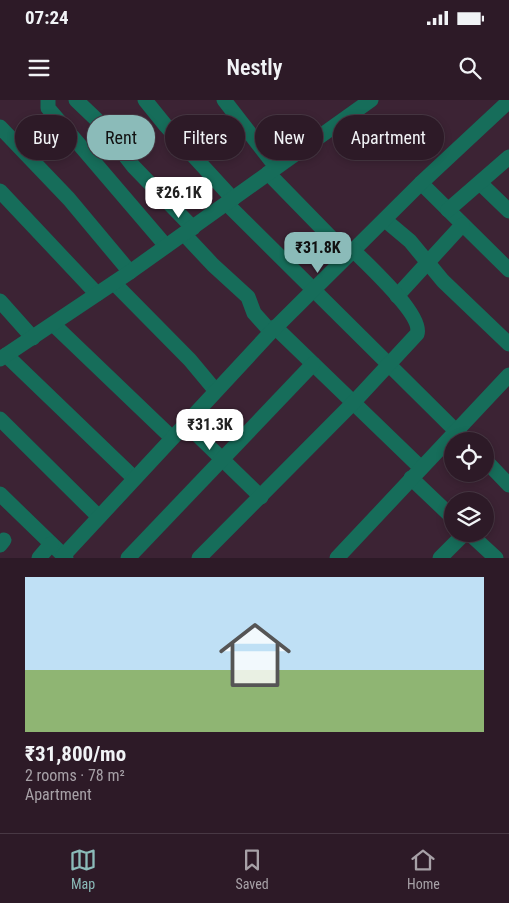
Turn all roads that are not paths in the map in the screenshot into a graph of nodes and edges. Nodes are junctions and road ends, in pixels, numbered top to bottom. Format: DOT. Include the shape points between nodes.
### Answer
graph roads {
  1 [pos="48,100"];
  2 [pos="76,100"];
  3 [pos="145,100"];
  4 [pos="224,100"];
  5 [pos="371,100"];
  6 [pos="509,101"];
  7 [pos="0,127"];
  8 [pos="509,157"];
  9 [pos="272,170"];
  10 [pos="421,183"];
  11 [pos="480,183"];
  12 [pos="0,191"];
  13 [pos="230,201"];
  14 [pos="448,210"];
  15 [pos="509,211"];
  16 [pos="385,220"];
  17 [pos="462,225"];
  18 [pos="188,231"];
  19 [pos="166,246"];
  20 [pos="351,253"];
  21 [pos="428,263"];
  22 [pos="509,270"];
  23 [pos="130,272"];
  24 [pos="114,283"];
  25 [pos="313,290"];
  26 [pos="97,294"];
  27 [pos="397,296"];
  28 [pos="0,301"];
  29 [pos="54,324"];
  30 [pos="273,329"];
  31 [pos="33,338"];
  32 [pos="509,344"];
  33 [pos="3,357"];
  34 [pos="313,364"];
  35 [pos="390,364"];
  36 [pos="509,375"];
  37 [pos="215,390"];
  38 [pos="353,403"];
  39 [pos="0,419"];
  40 [pos="185,423"];
  41 [pos="457,432"];
  42 [pos="466,432"];
  43 [pos="171,437"];
  44 [pos="444,451"];
  45 [pos="222,460"];
  46 [pos="494,469"];
  47 [pos="416,473"];
  48 [pos="134,478"];
  49 [pos="509,485"];
  50 [pos="0,494"];
  51 [pos="261,497"];
  52 [pos="444,507"];
  53 [pos="99,517"];
  54 [pos="456,542"];
  55 [pos="479,542"];
  56 [pos="51,544"];
  57 [pos="64,557"];
  58 [pos="39,558"];
  59 [pos="128,558"];
  60 [pos="198,558"];
  61 [pos="337,558"];
  62 [pos="440,558"];
  63 [pos="496,558"];
  1 -- 19 [label="street" via="48,108"];
  2 -- 18 [label="street" via="98,121"];
  3 -- 13 [label="street"];
  4 -- 9 [label="street"];
  5 -- 9 [label="street"];
  6 -- 10 [label="street"];
  7 -- 23 [label="street" via="69,199"];
  8 -- 11 [label="street"];
  9 -- 13 [label="street"];
  9 -- 20 [label="street"];
  10 -- 14 [label="street"];
  10 -- 16 [label="street"];
  11 -- 14 [label="street"];
  11 -- 15 [label="street"];
  12 -- 26 [label="street"];
  13 -- 18 [label="street"];
  13 -- 25 [label="street"];
  14 -- 17 [label="street"];
  16 -- 20 [label="street"];
  16 -- 21 [label="street" via="410,241"];
  17 -- 21 [label="street"];
  17 -- 22 [label="street"];
  18 -- 19 [label="street"];
  18 -- 30 [label="street" via="213,265 248,297 254,313"];
  19 -- 23 [label="street"];
  20 -- 25 [label="street"];
  20 -- 27 [label="street"];
  21 -- 27 [label="street"];
  21 -- 32 [label="street"];
  23 -- 24 [label="street"];
  24 -- 26 [label="street"];
  24 -- 37 [label="street"];
  25 -- 30 [label="street"];
  25 -- 35 [label="street"];
  26 -- 29 [label="street"];
  27 -- 35 [label="street" via="419,329"];
  28 -- 31 [label="street"];
  29 -- 31 [label="street"];
  29 -- 43 [label="street"];
  30 -- 34 [label="street"];
  30 -- 37 [label="street"];
  31 -- 33 [label="street"];
  33 -- 48 [label="street"];
  34 -- 38 [label="street"];
  34 -- 45 [label="street"];
  35 -- 38 [label="street"];
  35 -- 41 [label="street"];
  36 -- 42 [label="street"];
  37 -- 40 [label="street"];
  38 -- 47 [label="street"];
  38 -- 51 [label="street"];
  39 -- 53 [label="street"];
  40 -- 43 [label="street"];
  40 -- 45 [label="street"];
  43 -- 48 [label="street"];
  44 -- 47 [label="street"];
  45 -- 51 [label="street"];
  45 -- 59 [label="street"];
  46 -- 49 [label="street"];
  47 -- 52 [label="street"];
  47 -- 61 [label="street"];
  48 -- 53 [label="street"];
  50 -- 56 [label="street"];
  51 -- 60 [label="street"];
  53 -- 57 [label="street"];
  54 -- 62 [label="street"];
  55 -- 63 [label="street"];
  56 -- 57 [label="street"];
  56 -- 58 [label="street"];
}
